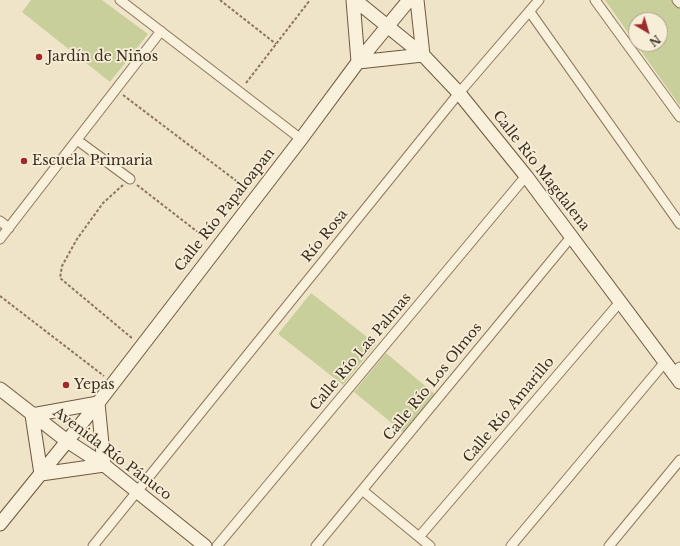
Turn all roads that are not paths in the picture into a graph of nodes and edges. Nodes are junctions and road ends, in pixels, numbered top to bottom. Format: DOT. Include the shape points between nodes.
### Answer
graph roads {
  1 [pos="120,0"];
  2 [pos="354,0"];
  3 [pos="409,0"];
  4 [pos="416,0"];
  5 [pos="539,0"];
  6 [pos="595,0"];
  7 [pos="677,0"];
  8 [pos="680,2"];
  9 [pos="530,12"];
  10 [pos="387,26"];
  11 [pos="160,31"];
  12 [pos="423,54"];
  13 [pos="358,62"];
  14 [pos="459,93"];
  15 [pos="680,116"];
  16 [pos="300,139"];
  17 [pos="77,140"];
  18 [pos="526,176"];
  19 [pos="130,179"];
  20 [pos="0,221"];
  21 [pos="680,224"];
  22 [pos="9,228"];
  23 [pos="571,237"];
  24 [pos="0,239"];
  25 [pos="620,302"];
  26 [pos="675,371"];
  27 [pos="0,389"];
  28 [pos="98,403"];
  29 [pos="32,415"];
  30 [pos="67,440"];
  31 [pos="680,460"];
  32 [pos="104,465"];
  33 [pos="41,474"];
  34 [pos="362,490"];
  35 [pos="137,492"];
  36 [pos="0,524"];
  37 [pos="419,537"];
  38 [pos="197,544"];
  39 [pos="93,546"];
  40 [pos="217,546"];
  41 [pos="316,546"];
  42 [pos="430,546"];
  43 [pos="511,546"];
  44 [pos="609,546"];
  1 -- 11 [label="street"];
  2 -- 10 [label="street, Calle Río Magdalena"];
  2 -- 13 [label="street"];
  3 -- 10 [label="street, Calle Río Papaloapan"];
  4 -- 12 [label="street"];
  5 -- 9 [label="street, Río Rosa"];
  6 -- 15 [label="street"];
  7 -- 8 [label="street"];
  9 -- 14 [label="street, Río Rosa"];
  9 -- 21 [label="street"];
  10 -- 12 [label="street, Calle Río Magdalena"];
  10 -- 13 [label="street, Calle Río Papaloapan"];
  11 -- 16 [label="street"];
  11 -- 17 [label="street"];
  12 -- 13 [label="street"];
  12 -- 14 [label="street, Calle Río Magdalena"];
  13 -- 16 [label="street, Calle Río Papaloapan"];
  14 -- 18 [label="street, Calle Río Magdalena"];
  14 -- 35 [label="street, Río Rosa"];
  16 -- 28 [label="street, Calle Río Papaloapan"];
  17 -- 19 [label="street"];
  17 -- 22 [label="street"];
  18 -- 23 [label="street, Calle Río Magdalena"];
  18 -- 40 [label="street, Calle Río Las Palmas"];
  20 -- 22 [label="street"];
  22 -- 24 [label="street"];
  23 -- 25 [label="street, Calle Río Magdalena"];
  23 -- 34 [label="street, Calle Río Los Olmos"];
  25 -- 26 [label="street, Calle Río Magdalena"];
  25 -- 37 [label="street, Calle Río Amarillo"];
  26 -- 43 [label="street"];
  27 -- 29 [label="street, Avenida Río Pánuco"];
  28 -- 29 [label="street"];
  28 -- 30 [label="street, Calle Río Papaloapan"];
  28 -- 32 [label="street"];
  29 -- 30 [label="street, Avenida Río Pánuco"];
  29 -- 33 [label="street"];
  30 -- 32 [label="street, Avenida Río Pánuco"];
  30 -- 33 [label="street, Calle Río Papaloapan"];
  31 -- 44 [label="street"];
  32 -- 33 [label="street"];
  32 -- 35 [label="street, Avenida Río Pánuco"];
  33 -- 36 [label="street, Calle Río Papaloapan"];
  34 -- 37 [label="street"];
  34 -- 41 [label="street, Calle Río Los Olmos"];
  35 -- 38 [label="street, Avenida Río Pánuco"];
  35 -- 39 [label="street, Río Rosa"];
  37 -- 42 [label="street"];
}
